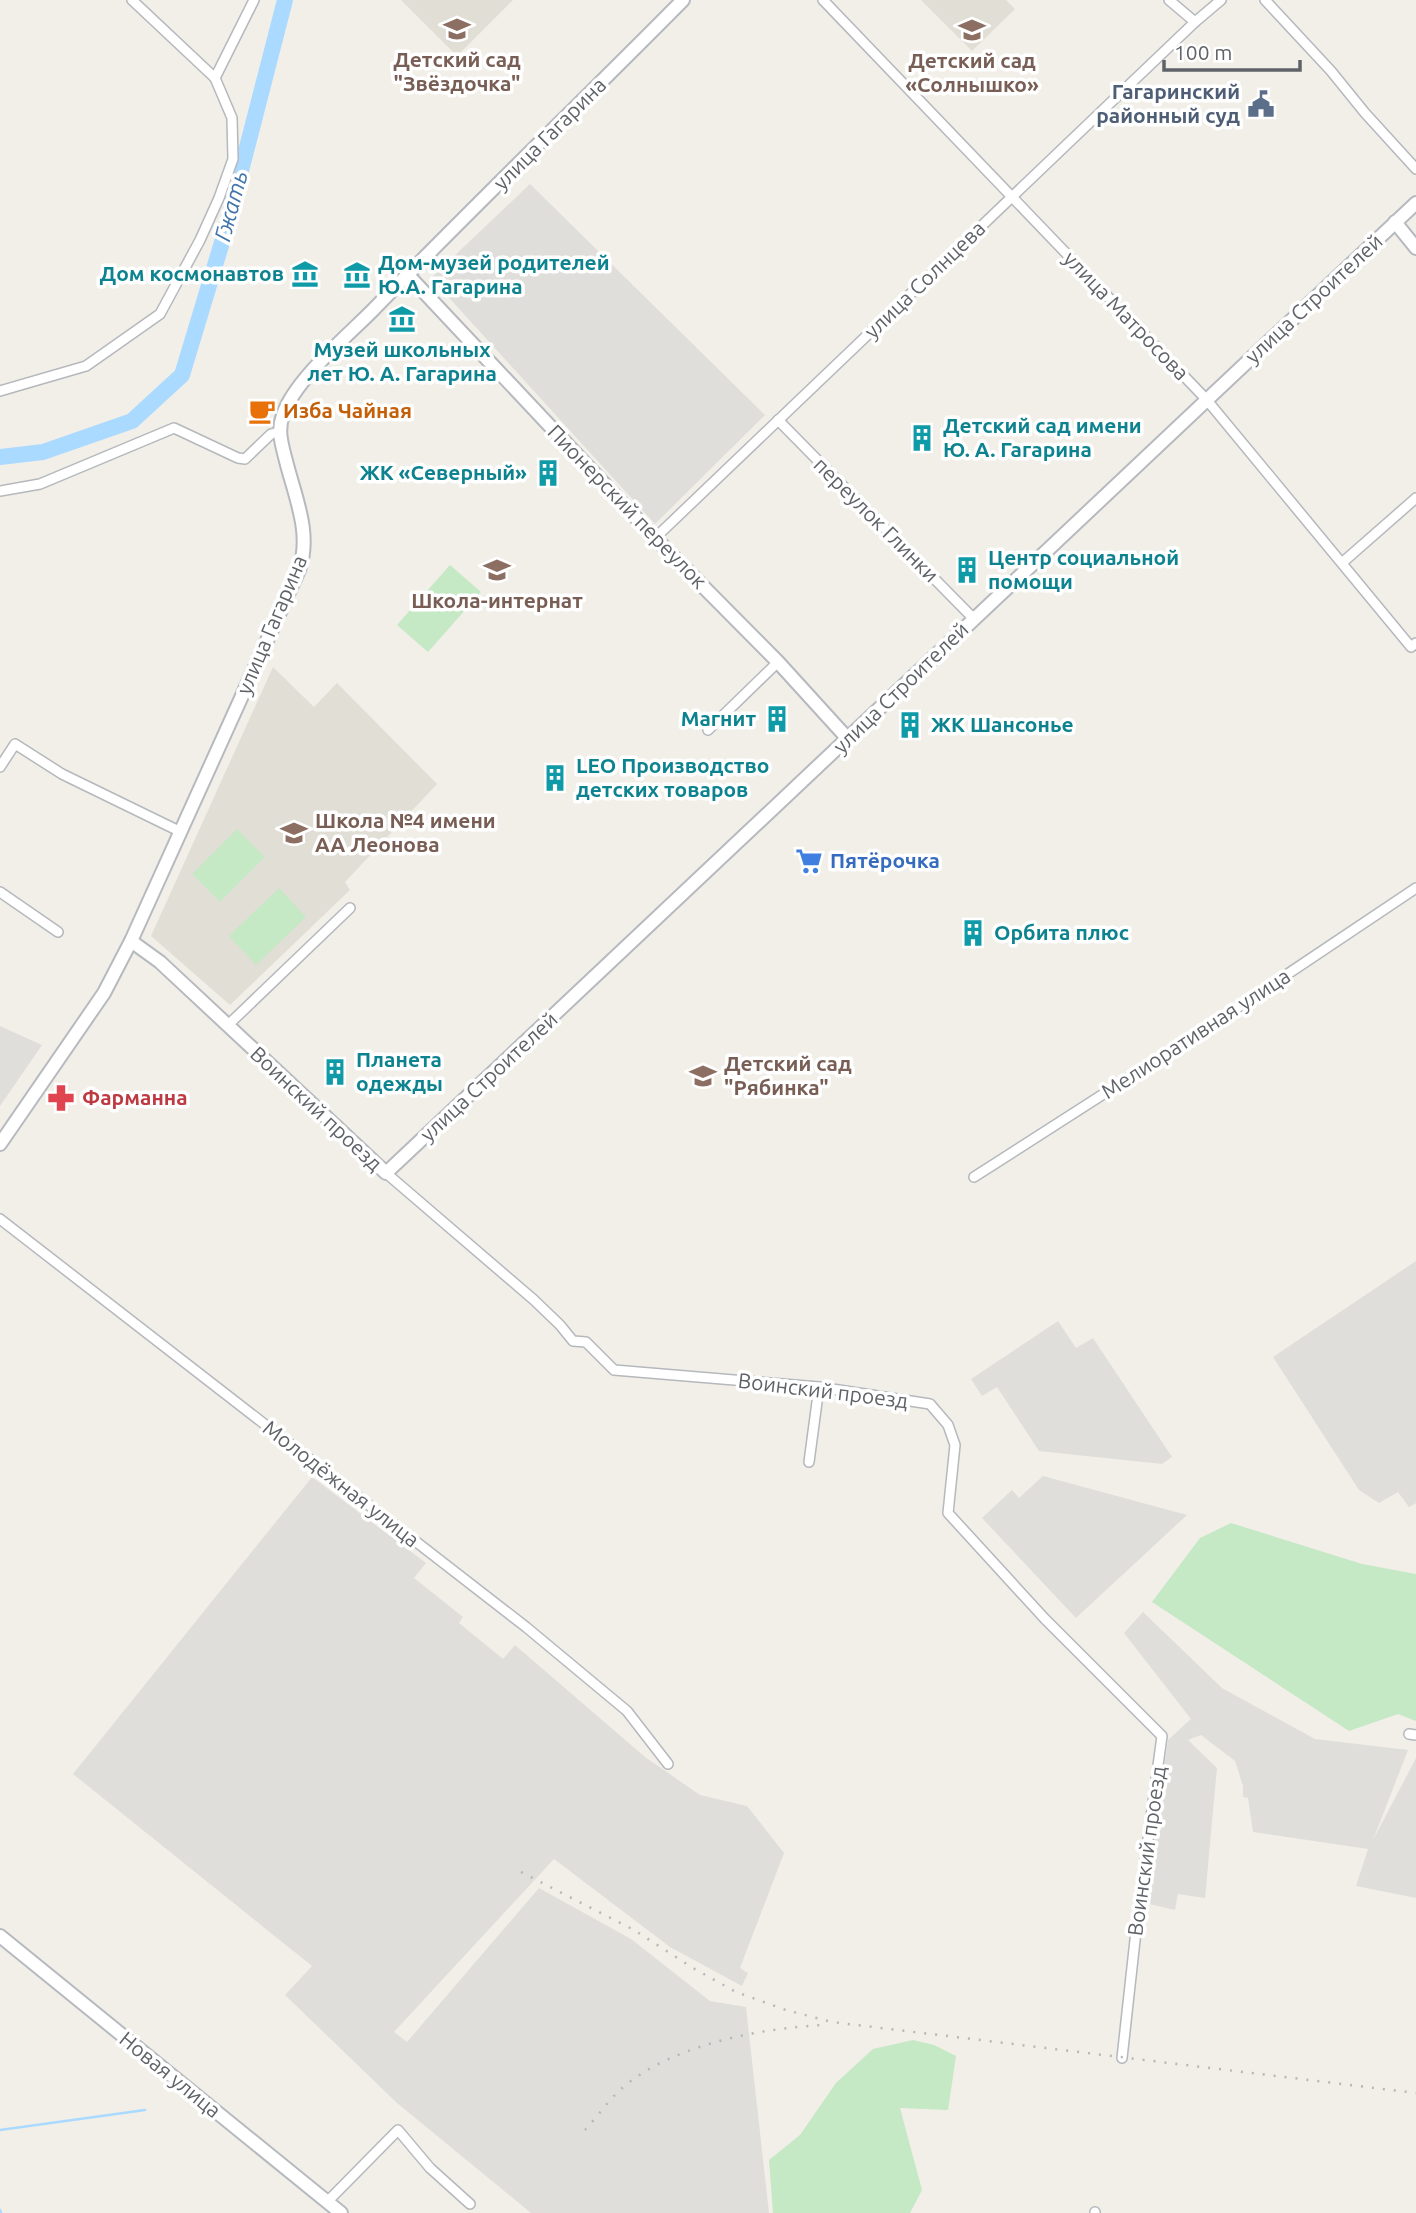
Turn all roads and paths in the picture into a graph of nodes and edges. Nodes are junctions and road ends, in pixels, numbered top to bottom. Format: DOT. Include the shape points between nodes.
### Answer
graph roads {
  1 [pos="132,0"];
  2 [pos="254,0"];
  3 [pos="683,0"];
  4 [pos="823,0"];
  5 [pos="1169,0"];
  6 [pos="1221,0"];
  7 [pos="1265,0"];
  8 [pos="1195,22"];
  9 [pos="215,78"];
  10 [pos="1416,169"];
  11 [pos="1012,197"];
  12 [pos="1416,203"];
  13 [pos="1395,222"];
  14 [pos="1416,248"];
  15 [pos="407,274"];
  16 [pos="0,391"];
  17 [pos="1206,400"];
  18 [pos="778,421"];
  19 [pos="279,432"];
  20 [pos="0,491"];
  21 [pos="1416,498"];
  22 [pos="655,538"];
  23 [pos="1343,562"];
  24 [pos="974,619"];
  25 [pos="1414,645"];
  26 [pos="778,662"];
  27 [pos="708,730"];
  28 [pos="848,739"];
  29 [pos="0,767"];
  30 [pos="179,831"];
  31 [pos="1416,888"];
  32 [pos="0,892"];
  33 [pos="350,908"];
  34 [pos="58,932"];
  35 [pos="131,941"];
  36 [pos="226,1026"];
  37 [pos="0,1144"];
  38 [pos="386,1173"];
  39 [pos="974,1177"];
  40 [pos="0,1219"];
  41 [pos="819,1387"];
  42 [pos="808,1462"];
  43 [pos="668,1764"];
  44 [pos="0,1936"];
  45 [pos="1122,2058"];
  46 [pos="327,2202"];
  47 [pos="470,2204"];
  48 [pos="341,2213"];
  1 -- 9 [label="street"];
  2 -- 9 [label="street"];
  3 -- 15 [label="main road, улица Гагарина"];
  4 -- 11 [label="street, улица Матросова"];
  5 -- 8 [label="street"];
  6 -- 8 [label="street, улица Солнцева"];
  7 -- 10 [label="street"];
  8 -- 11 [label="street, улица Солнцева"];
  9 -- 16 [label="street" via="232,118 233,159 210,219 160,314 86,366"];
  11 -- 17 [label="street, улица Матросова"];
  11 -- 18 [label="street, улица Солнцева"];
  12 -- 13 [label="main road, улица Строителей"];
  13 -- 14 [label="main road"];
  13 -- 17 [label="main road, улица Строителей"];
  15 -- 19 [label="main road, улица Гагарина" via="296,391 283,412"];
  15 -- 22 [label="main road, Пионерский переулок"];
  17 -- 23 [label="street, улица Матросова"];
  17 -- 24 [label="main road, улица Строителей"];
  18 -- 22 [label="street, улица Солнцева"];
  18 -- 24 [label="street, переулок Глинки"];
  19 -- 20 [label="street" via="245,459 174,428 40,484"];
  19 -- 30 [label="main road, улица Гагарина" via="303,528 303,559"];
  21 -- 23 [label="street"];
  22 -- 26 [label="main road, Пионерский переулок"];
  23 -- 25 [label="street, улица Матросова"];
  24 -- 28 [label="main road, улица Строителей"];
  26 -- 27 [label="street"];
  26 -- 28 [label="main road, Пионерский переулок"];
  28 -- 38 [label="main road, улица Строителей"];
  29 -- 30 [label="street" via="15,744 62,774"];
  30 -- 35 [label="main road, улица Гагарина"];
  31 -- 39 [label="street, Мелиоративная улица"];
  32 -- 34 [label="street"];
  33 -- 36 [label="street"];
  35 -- 36 [label="main road, Воинский проезд" via="160,962"];
  35 -- 37 [label="main road, улица Гагарина" via="104,993"];
  36 -- 38 [label="main road, Воинский проезд"];
  38 -- 41 [label="street, Воинский проезд" via="534,1300 573,1341 586,1342 614,1370"];
  40 -- 43 [label="street, Молодёжная улица" via="543,1641 627,1711"];
  41 -- 42 [label="street"];
  41 -- 45 [label="street, Воинский проезд" via="930,1404 948,1425 955,1445 948,1513 1162,1736"];
  44 -- 46 [label="main road, Новая улица"];
  46 -- 47 [label="street" via="398,2130 430,2168"];
  46 -- 48 [label="main road, Новая улица"];
}
